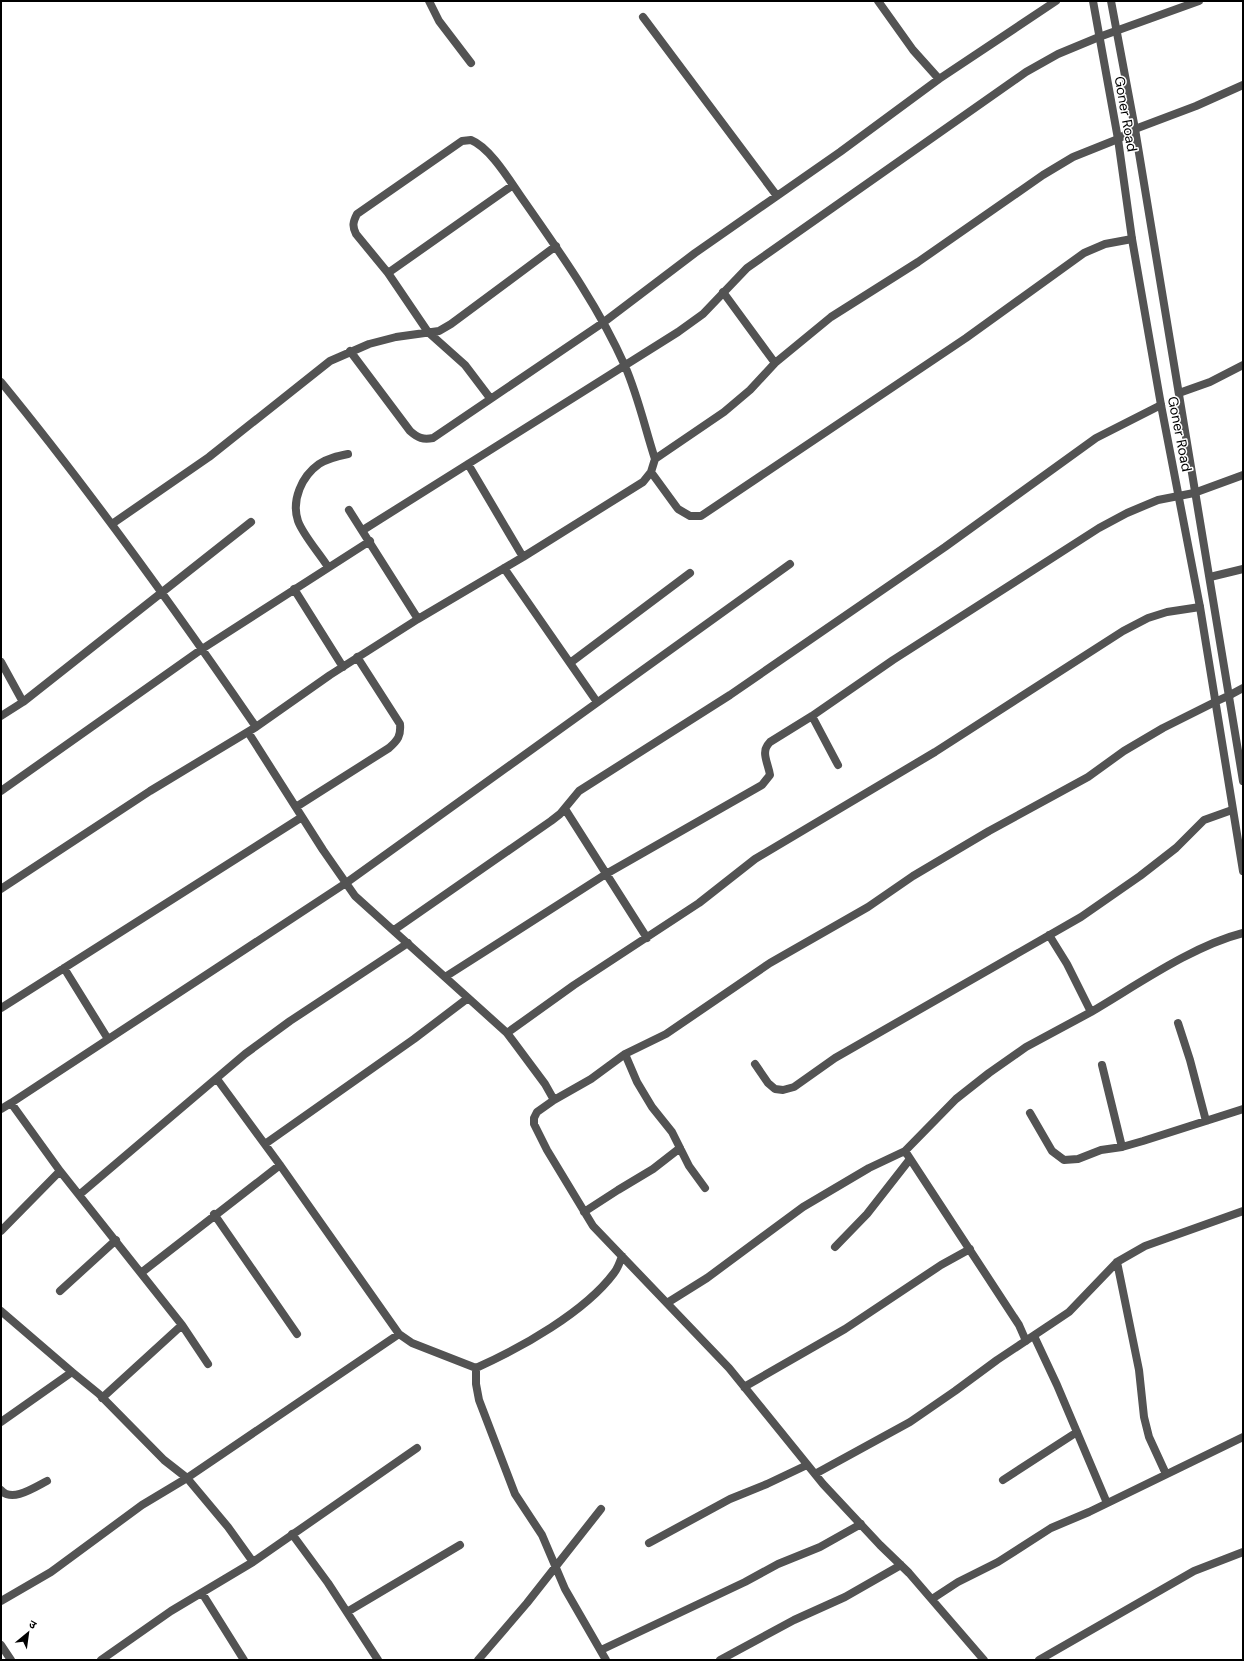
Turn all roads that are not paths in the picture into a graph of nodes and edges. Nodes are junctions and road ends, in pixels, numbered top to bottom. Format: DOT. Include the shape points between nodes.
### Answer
graph roads {
  1 [pos="429,1"];
  2 [pos="878,1"];
  3 [pos="1056,1"];
  4 [pos="1093,1"];
  5 [pos="1111,1"];
  6 [pos="1199,1"];
  7 [pos="643,16"];
  8 [pos="1116,31"];
  9 [pos="1099,37"];
  10 [pos="471,63"];
  11 [pos="939,79"];
  12 [pos="1243,85"];
  13 [pos="1135,129"];
  14 [pos="1118,140"];
  15 [pos="513,185"];
  16 [pos="777,196"];
  17 [pos="1132,239"];
  18 [pos="556,246"];
  19 [pos="388,273"];
  20 [pos="723,292"];
  21 [pos="604,322"];
  22 [pos="428,332"];
  23 [pos="350,351"];
  24 [pos="775,363"];
  25 [pos="1243,365"];
  26 [pos="625,366"];
  27 [pos="1,382"];
  28 [pos="1179,393"];
  29 [pos="490,398"];
  30 [pos="1161,405"];
  31 [pos="348,454"];
  32 [pos="655,459"];
  33 [pos="468,464"];
  34 [pos="651,472"];
  35 [pos="1243,475"];
  36 [pos="1194,492"];
  37 [pos="1178,495"];
  38 [pos="349,510"];
  39 [pos="251,522"];
  40 [pos="112,524"];
  41 [pos="363,530"];
  42 [pos="370,541"];
  43 [pos="523,557"];
  44 [pos="790,564"];
  45 [pos="328,567"];
  46 [pos="504,568"];
  47 [pos="1243,569"];
  48 [pos="690,573"];
  49 [pos="1210,577"];
  50 [pos="294,589"];
  51 [pos="163,592"];
  52 [pos="1200,607"];
  53 [pos="418,619"];
  54 [pos="202,649"];
  55 [pos="357,657"];
  56 [pos="1,662"];
  57 [pos="570,663"];
  58 [pos="343,667"];
  59 [pos="1243,688"];
  60 [pos="1230,695"];
  61 [pos="23,702"];
  62 [pos="597,702"];
  63 [pos="1215,702"];
  64 [pos="1,716"];
  65 [pos="812,716"];
  66 [pos="256,727"];
  67 [pos="248,732"];
  68 [pos="838,765"];
  69 [pos="1243,781"];
  70 [pos="1,791"];
  71 [pos="296,807"];
  72 [pos="565,809"];
  73 [pos="1232,810"];
  74 [pos="302,817"];
  75 [pos="1243,871"];
  76 [pos="606,874"];
  77 [pos="346,883"];
  78 [pos="1,889"];
  79 [pos="394,930"];
  80 [pos="1243,933"];
  81 [pos="1049,935"];
  82 [pos="647,938"];
  83 [pos="408,943"];
  84 [pos="64,968"];
  85 [pos="445,977"];
  86 [pos="468,998"];
  87 [pos="1,1008"];
  88 [pos="1091,1012"];
  89 [pos="1178,1023"];
  90 [pos="507,1033"];
  91 [pos="108,1039"];
  92 [pos="625,1054"];
  93 [pos="755,1064"];
  94 [pos="1102,1065"];
  95 [pos="217,1079"];
  96 [pos="554,1100"];
  97 [pos="11,1103"];
  98 [pos="1243,1108"];
  99 [pos="1,1109"];
  100 [pos="1030,1113"];
  101 [pos="1206,1121"];
  102 [pos="265,1144"];
  103 [pos="1122,1147"];
  104 [pos="680,1148"];
  105 [pos="905,1151"];
  106 [pos="910,1160"];
  107 [pos="280,1165"];
  108 [pos="60,1171"];
  109 [pos="705,1188"];
  110 [pos="79,1195"];
  111 [pos="1243,1211"];
  112 [pos="584,1212"];
  113 [pos="214,1214"];
  114 [pos="1,1231"];
  115 [pos="116,1240"];
  116 [pos="835,1247"];
  117 [pos="970,1249"];
  118 [pos="622,1256"];
  119 [pos="1117,1262"];
  120 [pos="141,1273"];
  121 [pos="60,1291"];
  122 [pos="667,1302"];
  123 [pos="1,1311"];
  124 [pos="182,1325"];
  125 [pos="297,1334"];
  126 [pos="399,1334"];
  127 [pos="1034,1336"];
  128 [pos="1026,1341"];
  129 [pos="208,1364"];
  130 [pos="476,1368"];
  131 [pos="72,1372"];
  132 [pos="744,1387"];
  133 [pos="102,1398"];
  134 [pos="1,1422"];
  135 [pos="1077,1432"];
  136 [pos="1243,1437"];
  137 [pos="417,1448"];
  138 [pos="807,1465"];
  139 [pos="815,1474"];
  140 [pos="1166,1474"];
  141 [pos="187,1478"];
  142 [pos="1003,1480"];
  143 [pos="47,1482"];
  144 [pos="1,1490"];
  145 [pos="1107,1503"];
  146 [pos="601,1509"];
  147 [pos="861,1524"];
  148 [pos="292,1534"];
  149 [pos="649,1544"];
  150 [pos="460,1545"];
  151 [pos="1243,1552"];
  152 [pos="253,1562"];
  153 [pos="901,1565"];
  154 [pos="555,1566"];
  155 [pos="202,1593"];
  156 [pos="932,1599"];
  157 [pos="1,1602"];
  158 [pos="347,1612"];
  159 [pos="1,1644"];
  160 [pos="601,1650"];
  161 [pos="11,1660"];
  162 [pos="101,1660"];
  163 [pos="244,1660"];
  164 [pos="378,1660"];
  165 [pos="478,1660"];
  166 [pos="606,1660"];
  167 [pos="720,1660"];
  168 [pos="984,1660"];
  169 [pos="1039,1660"];
  1 -- 10 [label="street" via="439,21"];
  2 -- 11 [label="street" via="913,50"];
  3 -- 11 [label="street"];
  4 -- 9 [label="street, Goner Road"];
  5 -- 8 [label="street, Goner Road"];
  6 -- 8 [label="street"];
  7 -- 16 [label="street"];
  8 -- 9 [label="street"];
  8 -- 13 [label="street, Goner Road"];
  9 -- 14 [label="street, Goner Road"];
  9 -- 20 [label="street" via="1058,54 1026,72 747,268"];
  11 -- 16 [label="street"];
  12 -- 13 [label="street"];
  13 -- 14 [label="street"];
  13 -- 28 [label="street, Goner Road"];
  14 -- 17 [label="street, Goner Road"];
  14 -- 24 [label="street" via="1073,157 1044,175 943,245 831,317"];
  15 -- 18 [label="street"];
  15 -- 19 [label="street"];
  15 -- 19 [label="street" via="478,143 471,140 462,141 357,214 353,228 356,234"];
  16 -- 21 [label="street" via="695,252"];
  17 -- 30 [label="street, Goner Road"];
  17 -- 34 [label="street" via="1105,244 1084,253 960,342 700,516 690,516 678,509"];
  18 -- 21 [label="street"];
  18 -- 22 [label="street" via="451,324"];
  19 -- 22 [label="street"];
  20 -- 24 [label="street"];
  20 -- 26 [label="street" via="696,318"];
  21 -- 26 [label="street"];
  21 -- 29 [label="street"];
  22 -- 23 [label="street" via="396,337"];
  22 -- 29 [label="street" via="465,365"];
  23 -- 29 [label="street" via="418,438 433,438"];
  23 -- 40 [label="street" via="330,361 208,457"];
  24 -- 32 [label="street" via="750,390 724,412"];
  25 -- 28 [label="street" via="1210,382"];
  26 -- 32 [label="street"];
  26 -- 33 [label="street"];
  27 -- 40 [label="street" via="48,438"];
  28 -- 36 [label="street, Goner Road"];
  30 -- 37 [label="street, Goner Road"];
  30 -- 72 [label="street" via="1096,438 945,547 736,690 579,791"];
  31 -- 45 [label="street" via="329,458 319,464 305,477 297,496 296,511 299,522"];
  32 -- 34 [label="street"];
  33 -- 41 [label="street"];
  33 -- 43 [label="street"];
  34 -- 43 [label="street" via="643,482"];
  35 -- 36 [label="street"];
  36 -- 37 [label="street"];
  36 -- 49 [label="street, Goner Road"];
  37 -- 52 [label="street, Goner Road"];
  37 -- 65 [label="street" via="1158,500 1099,528 893,660"];
  38 -- 41 [label="street"];
  39 -- 51 [label="street"];
  40 -- 51 [label="street"];
  41 -- 42 [label="street"];
  42 -- 45 [label="street"];
  42 -- 53 [label="street"];
  43 -- 46 [label="street"];
  44 -- 62 [label="street"];
  45 -- 50 [label="street"];
  46 -- 53 [label="street"];
  46 -- 57 [label="street"];
  47 -- 49 [label="street"];
  48 -- 57 [label="street"];
  49 -- 60 [label="street, Goner Road"];
  50 -- 54 [label="street"];
  50 -- 58 [label="street"];
  51 -- 54 [label="street"];
  51 -- 61 [label="street"];
  52 -- 63 [label="street, Goner Road"];
  52 -- 82 [label="street" via="1167,612 1148,618 1123,631 936,752 755,859 699,903"];
  53 -- 55 [label="street"];
  54 -- 66 [label="street"];
  54 -- 70 [label="street"];
  55 -- 58 [label="street"];
  55 -- 71 [label="street" via="400,724 401,733 398,740 389,748"];
  56 -- 61 [label="street"];
  57 -- 62 [label="street"];
  58 -- 66 [label="street"];
  59 -- 60 [label="street"];
  60 -- 63 [label="street"];
  60 -- 69 [label="street, Goner Road"];
  61 -- 64 [label="street"];
  62 -- 77 [label="street"];
  63 -- 73 [label="street, Goner Road"];
  63 -- 92 [label="street" via="1163,728 1124,751 1088,778 989,831 868,907 770,963 666,1034"];
  65 -- 68 [label="street"];
  65 -- 76 [label="street" via="766,746 764,754 770,775 762,785"];
  66 -- 67 [label="street"];
  67 -- 71 [label="street"];
  67 -- 78 [label="street" via="150,791"];
  71 -- 74 [label="street"];
  72 -- 76 [label="street"];
  72 -- 79 [label="street"];
  73 -- 75 [label="street, Goner Road"];
  73 -- 81 [label="street" via="1204,820 1176,848 1140,876 1081,917"];
  74 -- 77 [label="street"];
  74 -- 84 [label="street"];
  76 -- 82 [label="street"];
  76 -- 85 [label="street"];
  77 -- 79 [label="street" via="355,896"];
  77 -- 91 [label="street"];
  79 -- 83 [label="street"];
  80 -- 88 [label="street" via="1209,945"];
  81 -- 88 [label="street"];
  81 -- 93 [label="street" via="835,1058 794,1087 775,1089"];
  82 -- 90 [label="street" via="574,985"];
  83 -- 85 [label="street"];
  83 -- 95 [label="street" via="290,1021 245,1054"];
  84 -- 87 [label="street"];
  84 -- 91 [label="street"];
  85 -- 86 [label="street"];
  86 -- 90 [label="street"];
  86 -- 102 [label="street"];
  88 -- 105 [label="street" via="1026,1047 989,1074 956,1099"];
  89 -- 101 [label="street"];
  90 -- 96 [label="street"];
  91 -- 97 [label="street"];
  92 -- 96 [label="street" via="592,1079"];
  92 -- 104 [label="street" via="637,1082 652,1107 672,1132"];
  94 -- 103 [label="street"];
  95 -- 102 [label="street"];
  95 -- 110 [label="street"];
  96 -- 112 [label="street" via="537,1112 534,1124"];
  97 -- 99 [label="street"];
  97 -- 108 [label="street"];
  98 -- 101 [label="street"];
  100 -- 103 [label="street" via="1052,1151 1064,1160 1078,1159 1101,1150"];
  101 -- 103 [label="street"];
  102 -- 107 [label="street"];
  104 -- 109 [label="street"];
  104 -- 112 [label="street" via="653,1169"];
  105 -- 106 [label="street"];
  105 -- 122 [label="street" via="869,1168 803,1207 708,1278"];
  106 -- 116 [label="street" via="867,1214"];
  106 -- 117 [label="street"];
  107 -- 113 [label="street"];
  107 -- 126 [label="street"];
  108 -- 110 [label="street"];
  108 -- 114 [label="street"];
  110 -- 115 [label="street"];
  111 -- 119 [label="street" via="1145,1246"];
  112 -- 118 [label="street" via="593,1226"];
  113 -- 120 [label="street"];
  113 -- 125 [label="street"];
  115 -- 120 [label="street"];
  115 -- 121 [label="street"];
  117 -- 128 [label="street" via="1019,1325"];
  117 -- 132 [label="street" via="940,1265 845,1329"];
  118 -- 122 [label="street"];
  118 -- 130 [label="street" via="616,1272 574,1312 529,1341"];
  119 -- 127 [label="street" via="1069,1312"];
  119 -- 140 [label="street" via="1139,1370 1144,1416 1149,1437"];
  120 -- 124 [label="street"];
  122 -- 132 [label="street"];
  123 -- 131 [label="street"];
  124 -- 129 [label="street"];
  124 -- 133 [label="street"];
  126 -- 130 [label="street" via="412,1343"];
  126 -- 141 [label="street"];
  127 -- 128 [label="street"];
  127 -- 135 [label="street"];
  128 -- 139 [label="street" via="910,1422"];
  130 -- 154 [label="street" via="479,1400 515,1494 542,1535"];
  131 -- 133 [label="street"];
  131 -- 134 [label="street"];
  132 -- 138 [label="street"];
  133 -- 141 [label="street" via="158,1454"];
  135 -- 142 [label="street"];
  135 -- 145 [label="street"];
  136 -- 140 [label="street"];
  137 -- 148 [label="street"];
  138 -- 139 [label="street"];
  138 -- 149 [label="street" via="730,1499"];
  139 -- 147 [label="street"];
  140 -- 145 [label="street"];
  141 -- 152 [label="street"];
  141 -- 157 [label="street" via="142,1505 51,1572"];
  143 -- 144 [label="street" via="19,1494 11,1495"];
  145 -- 156 [label="street" via="1051,1528 998,1562 958,1582"];
  146 -- 154 [label="street"];
  147 -- 153 [label="street"];
  147 -- 160 [label="street" via="820,1547 778,1564"];
  148 -- 152 [label="street"];
  148 -- 158 [label="street"];
  150 -- 158 [label="street"];
  151 -- 169 [label="street" via="1194,1571"];
  152 -- 155 [label="street"];
  153 -- 156 [label="street"];
  153 -- 167 [label="street" via="845,1597 794,1620"];
  154 -- 160 [label="street" via="565,1589"];
  154 -- 165 [label="street"];
  155 -- 162 [label="street" via="171,1611"];
  155 -- 163 [label="street"];
  156 -- 168 [label="street"];
  158 -- 164 [label="street"];
  159 -- 161 [label="street"];
  160 -- 166 [label="street"];
}
